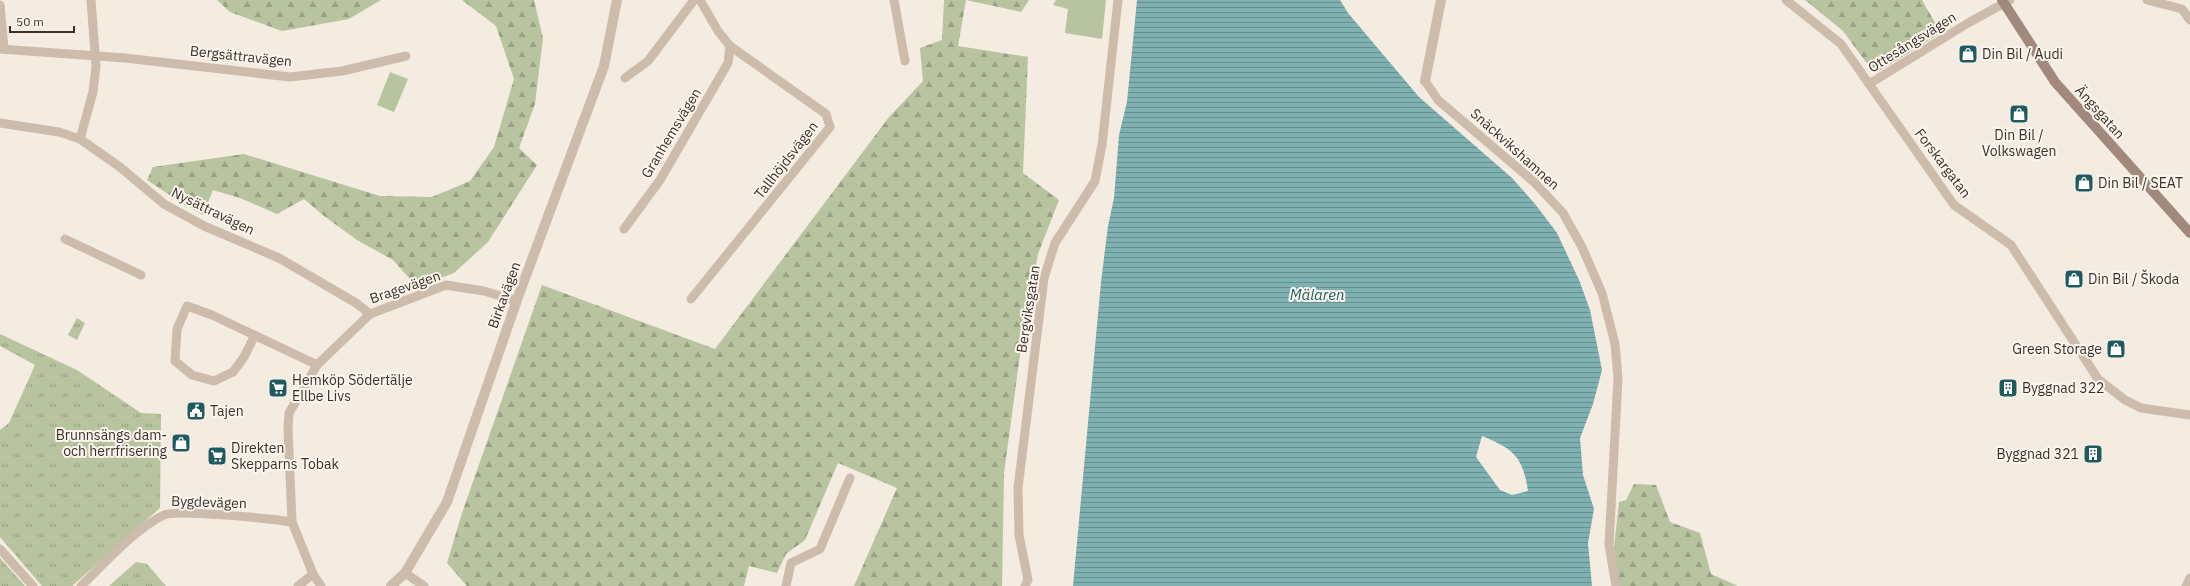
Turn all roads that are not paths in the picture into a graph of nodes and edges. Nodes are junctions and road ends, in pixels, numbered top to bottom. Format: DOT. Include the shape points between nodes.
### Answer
graph roads {
  1 [pos="92,0"];
  2 [pos="617,0"];
  3 [pos="694,0"];
  4 [pos="700,0"];
  5 [pos="894,0"];
  6 [pos="1118,0"];
  7 [pos="1441,0"];
  8 [pos="1786,0"];
  9 [pos="2147,0"];
  10 [pos="2006,1"];
  11 [pos="0,5"];
  12 [pos="2190,20"];
  13 [pos="730,46"];
  14 [pos="2,49"];
  15 [pos="406,56"];
  16 [pos="95,57"];
  17 [pos="905,61"];
  18 [pos="625,78"];
  19 [pos="1425,81"];
  20 [pos="1869,84"];
  21 [pos="0,123"];
  22 [pos="80,139"];
  23 [pos="624,229"];
  24 [pos="2190,233"];
  25 [pos="65,239"];
  26 [pos="141,275"];
  27 [pos="691,299"];
  28 [pos="517,301"];
  29 [pos="370,314"];
  30 [pos="255,335"];
  31 [pos="317,365"];
  32 [pos="2190,415"];
  33 [pos="850,478"];
  34 [pos="292,522"];
  35 [pos="0,549"];
  36 [pos="405,573"];
  37 [pos="313,574"];
  38 [pos="2190,578"];
  39 [pos="33,586"];
  40 [pos="81,586"];
  41 [pos="298,586"];
  42 [pos="321,586"];
  43 [pos="391,586"];
  44 [pos="424,586"];
  45 [pos="786,586"];
  46 [pos="1025,586"];
  47 [pos="1616,586"];
  48 [pos="2186,586"];
  1 -- 16 [label="street"];
  2 -- 28 [label="street, Birkavägen" via="604,66"];
  3 -- 18 [label="street" via="648,61"];
  4 -- 13 [label="street, Tallhöjdsvägen"];
  5 -- 17 [label="street"];
  6 -- 46 [label="street, Bergviksgatan" via="1102,146 1095,181 1055,243 1044,278 1018,488 1019,535 1028,580"];
  7 -- 19 [label="street"];
  8 -- 20 [label="street, Forskargatan" via="1841,44"];
  9 -- 12 [label="street" via="2182,9"];
  10 -- 20 [label="street, Ottesångsvägen"];
  10 -- 24 [label="main road, Ängsgatan" via="2055,82"];
  11 -- 14 [label="street"];
  13 -- 23 [label="street, Granhemsvägen" via="728,63 660,180"];
  13 -- 27 [label="street, Tallhöjdsvägen" via="826,114 830,127"];
  14 -- 16 [label="street, Bergsättravägen"];
  15 -- 16 [label="street, Bergsättravägen" via="342,71 290,77 125,58"];
  16 -- 22 [label="street" via="93,92"];
  19 -- 47 [label="street, Snäckvikshamnen" via="1438,100 1534,182 1563,213 1585,253 1602,293 1615,344 1617,410 1609,546"];
  20 -- 32 [label="street, Forskargatan" via="1954,204 2003,238 2019,255 2098,379 2125,400 2141,408"];
  21 -- 22 [label="street, Nysättravägen" via="58,132"];
  22 -- 29 [label="street, Nysättravägen" via="120,167 164,204 204,226 278,258 356,303"];
  25 -- 26 [label="street"];
  28 -- 29 [label="street, Bragevägen" via="484,291 446,285"];
  28 -- 36 [label="street, Birkavägen" via="447,502"];
  29 -- 31 [label="street, Bragevägen"];
  30 -- 30 [label="street" via="187,306 177,329 176,361 192,376 214,381 234,372"];
  30 -- 31 [label="street"];
  31 -- 34 [label="street, Bragevägen" via="289,414"];
  33 -- 45 [label="street" via="820,548 791,563"];
  34 -- 37 [label="street, Bragevägen"];
  34 -- 40 [label="street, Bygdevägen" via="189,513 166,514 148,524"];
  35 -- 39 [label="street"];
  36 -- 43 [label="street, Birkavägen"];
  36 -- 44 [label="street"];
  37 -- 41 [label="street"];
  37 -- 42 [label="street, Bragevägen"];
  38 -- 48 [label="street"];
}
